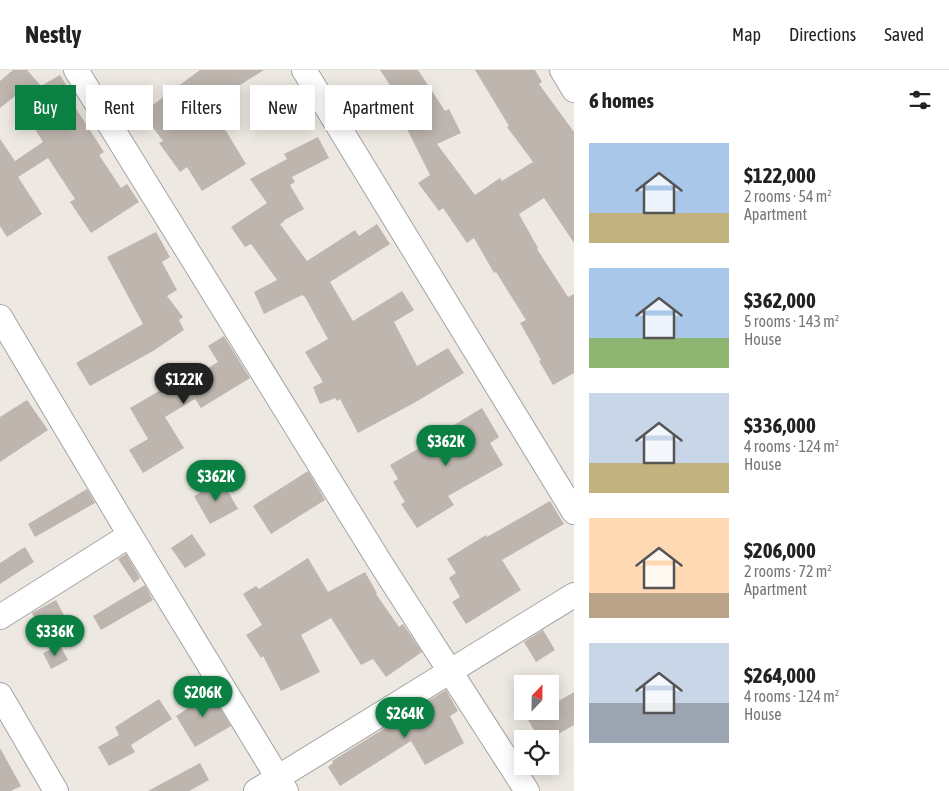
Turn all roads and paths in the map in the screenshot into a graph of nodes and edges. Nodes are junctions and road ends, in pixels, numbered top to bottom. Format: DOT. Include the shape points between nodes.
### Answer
graph roads {
  1 [pos="76,70"];
  2 [pos="304,70"];
  3 [pos="562,70"];
  4 [pos="574,90"];
  5 [pos="0,317"];
  6 [pos="574,512"];
  7 [pos="130,535"];
  8 [pos="574,594"];
  9 [pos="0,617"];
  10 [pos="449,672"];
  11 [pos="0,695"];
  12 [pos="282,784"];
  13 [pos="56,791"];
  14 [pos="256,791"];
  15 [pos="527,791"];
  1 -- 10 [label="street"];
  2 -- 6 [label="street"];
  3 -- 4 [label="street"];
  5 -- 7 [label="street"];
  7 -- 9 [label="street"];
  7 -- 12 [label="street"];
  8 -- 10 [label="street"];
  10 -- 12 [label="street"];
  10 -- 15 [label="street"];
  11 -- 13 [label="street"];
  12 -- 14 [label="street"];
}
